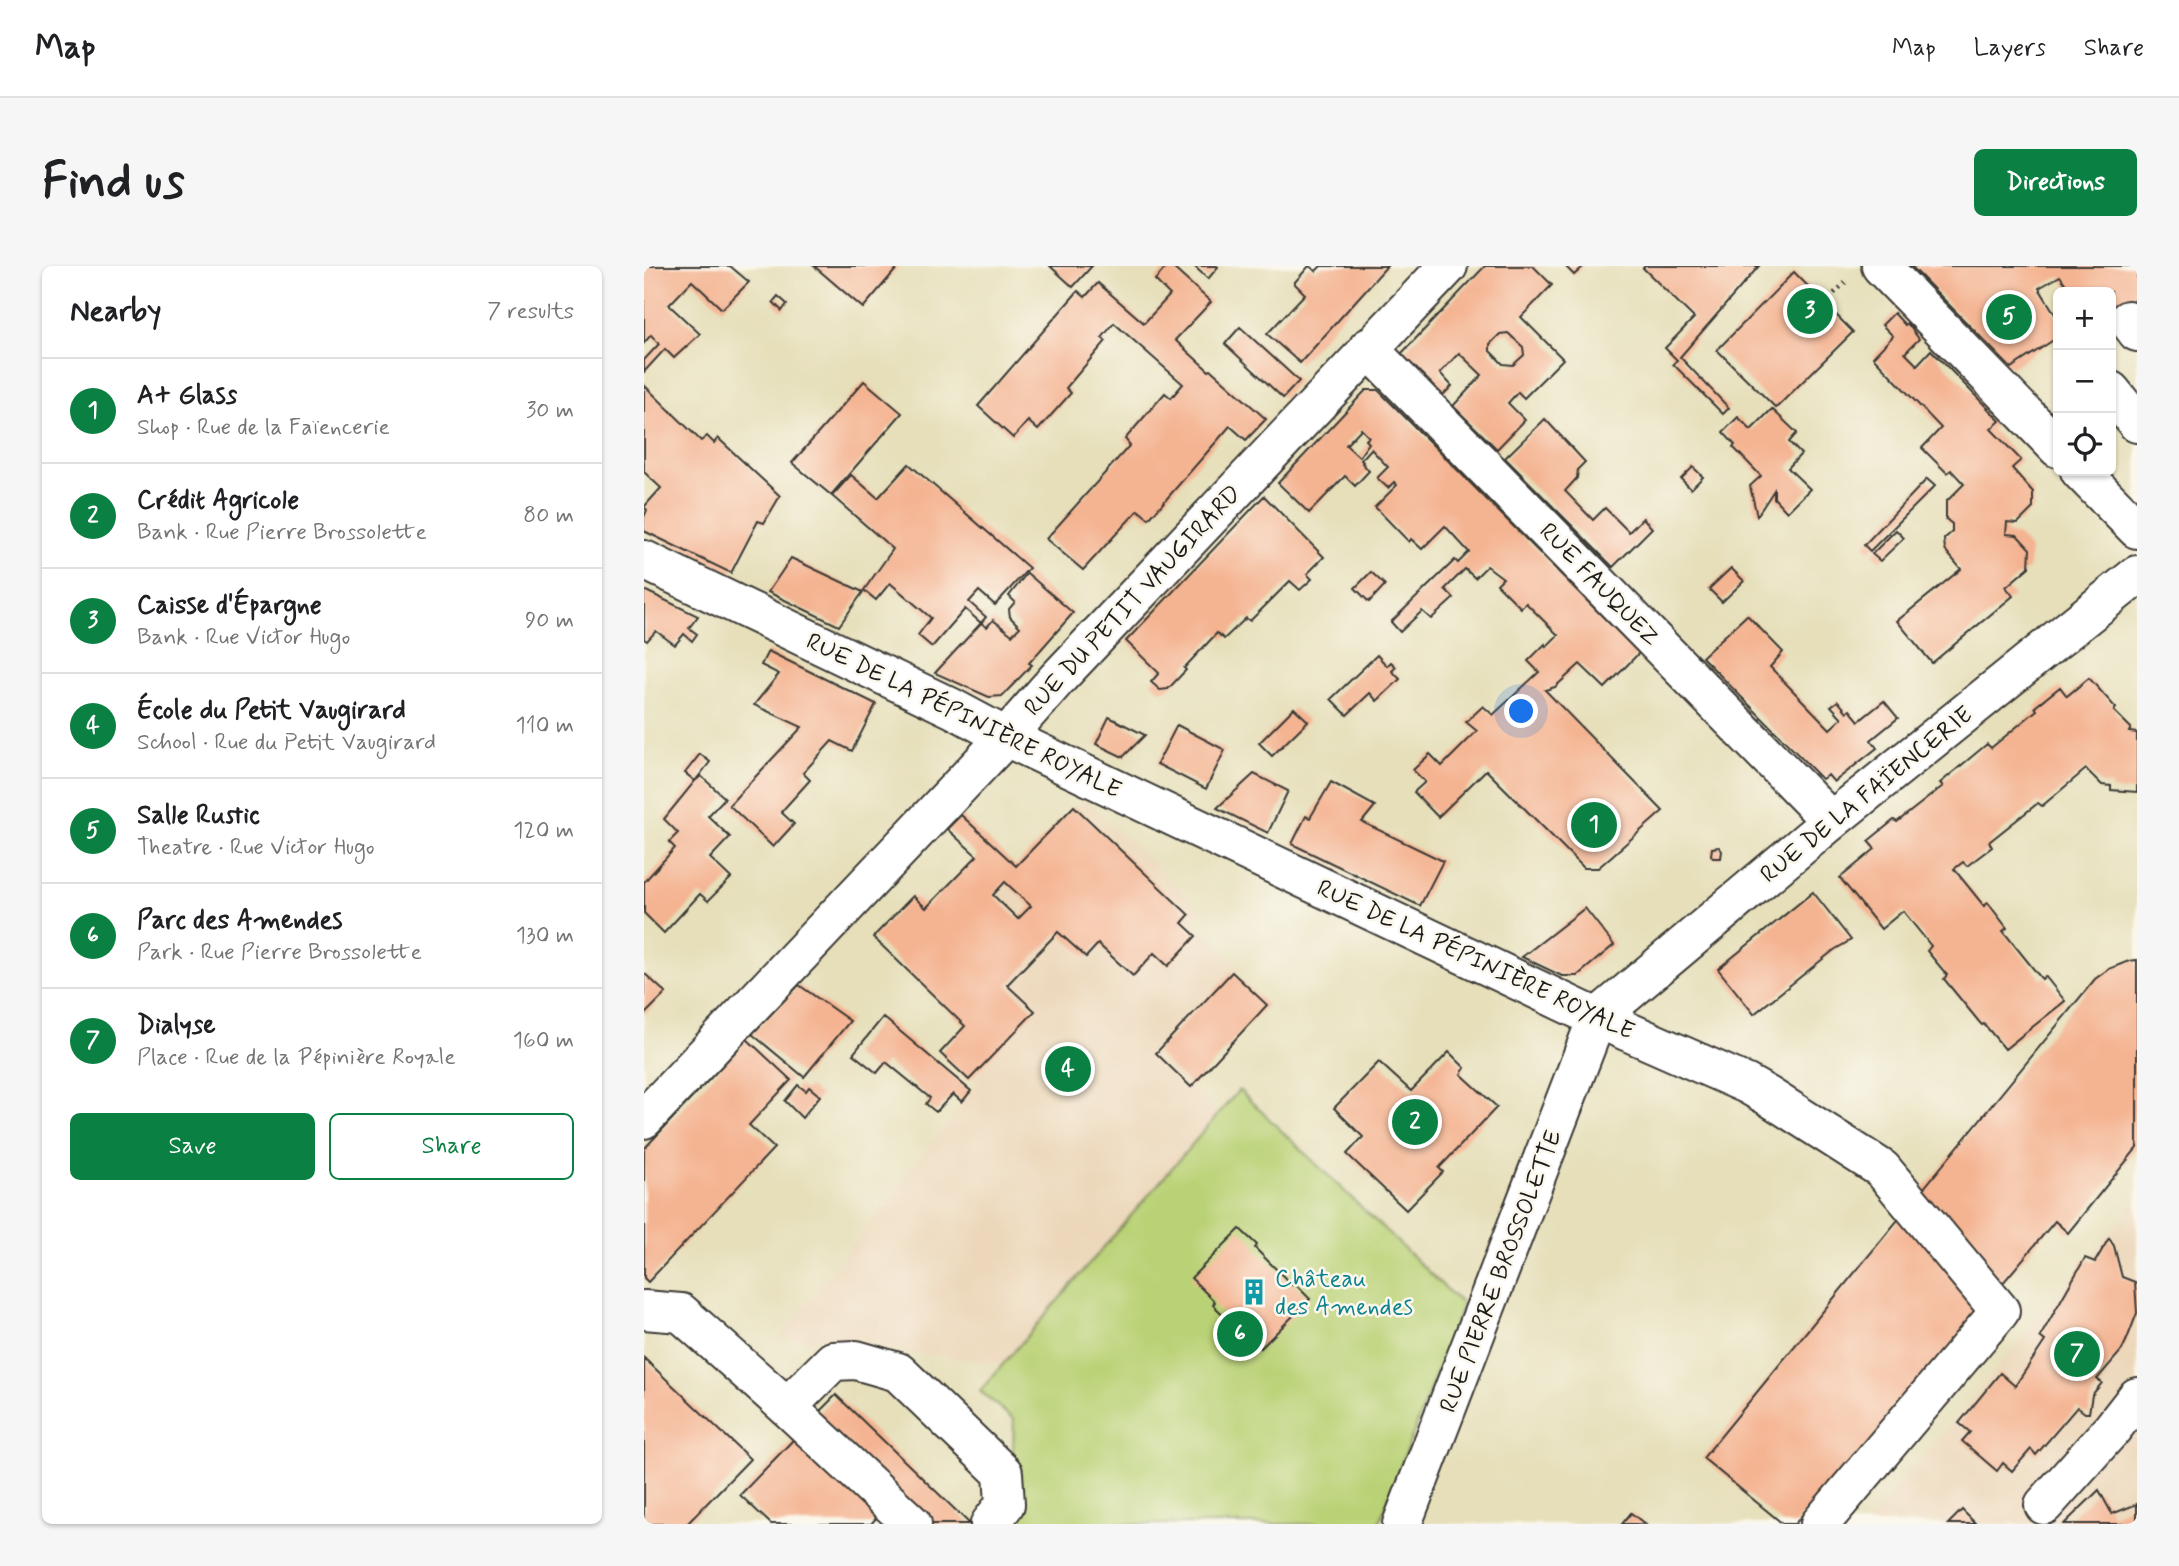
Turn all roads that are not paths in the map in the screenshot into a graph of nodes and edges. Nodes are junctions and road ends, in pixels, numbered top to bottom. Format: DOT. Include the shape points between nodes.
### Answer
graph roads {
  1 [pos="1448,266"];
  2 [pos="1881,266"];
  3 [pos="1368,348"];
  4 [pos="2116,397"];
  5 [pos="2137,423"];
  6 [pos="2053,443"];
  7 [pos="2086,476"];
  8 [pos="2137,529"];
  9 [pos="644,561"];
  10 [pos="2137,575"];
  11 [pos="1006,737"];
  12 [pos="1831,821"];
  13 [pos="1597,1018"];
  14 [pos="644,1119"];
  15 [pos="644,1310"];
  16 [pos="2137,1397"];
  17 [pos="787,1407"];
  18 [pos="2044,1505"];
  19 [pos="912,1524"];
  20 [pos="990,1524"];
  21 [pos="1402,1524"];
  22 [pos="1820,1524"];
  1 -- 3 [label="street, RUE DU PETIT VAUGIRARD"];
  2 -- 6 [label="street"];
  3 -- 11 [label="street, RUE DU PETIT VAUGIRARD"];
  3 -- 12 [label="street, RUE FAUQUEZ"];
  4 -- 5 [label="street"];
  7 -- 8 [label="street"];
  9 -- 11 [label="street, RUE DE LA PÉPINIÈRE ROYALE"];
  10 -- 12 [label="street, RUE DE LA FAÏENCERIE"];
  11 -- 13 [label="street, RUE DE LA PÉPINIÈRE ROYALE"];
  11 -- 14 [label="street, RUE DU PETIT VAUGIRARD"];
  12 -- 13 [label="street, RUE DE LA FAÏENCERIE"];
  13 -- 21 [label="street, RUE PIERRE BROSSOLETTE"];
  13 -- 22 [label="street, RUE DE LA PÉPINIÈRE ROYALE" via="1768,1096 1882,1169 2000,1311"];
  15 -- 17 [label="street" via="681,1313"];
  16 -- 18 [label="street"];
  17 -- 19 [label="street"];
  17 -- 20 [label="street" via="833,1361 856,1360 898,1372 1003,1473 1005,1504"];
}
